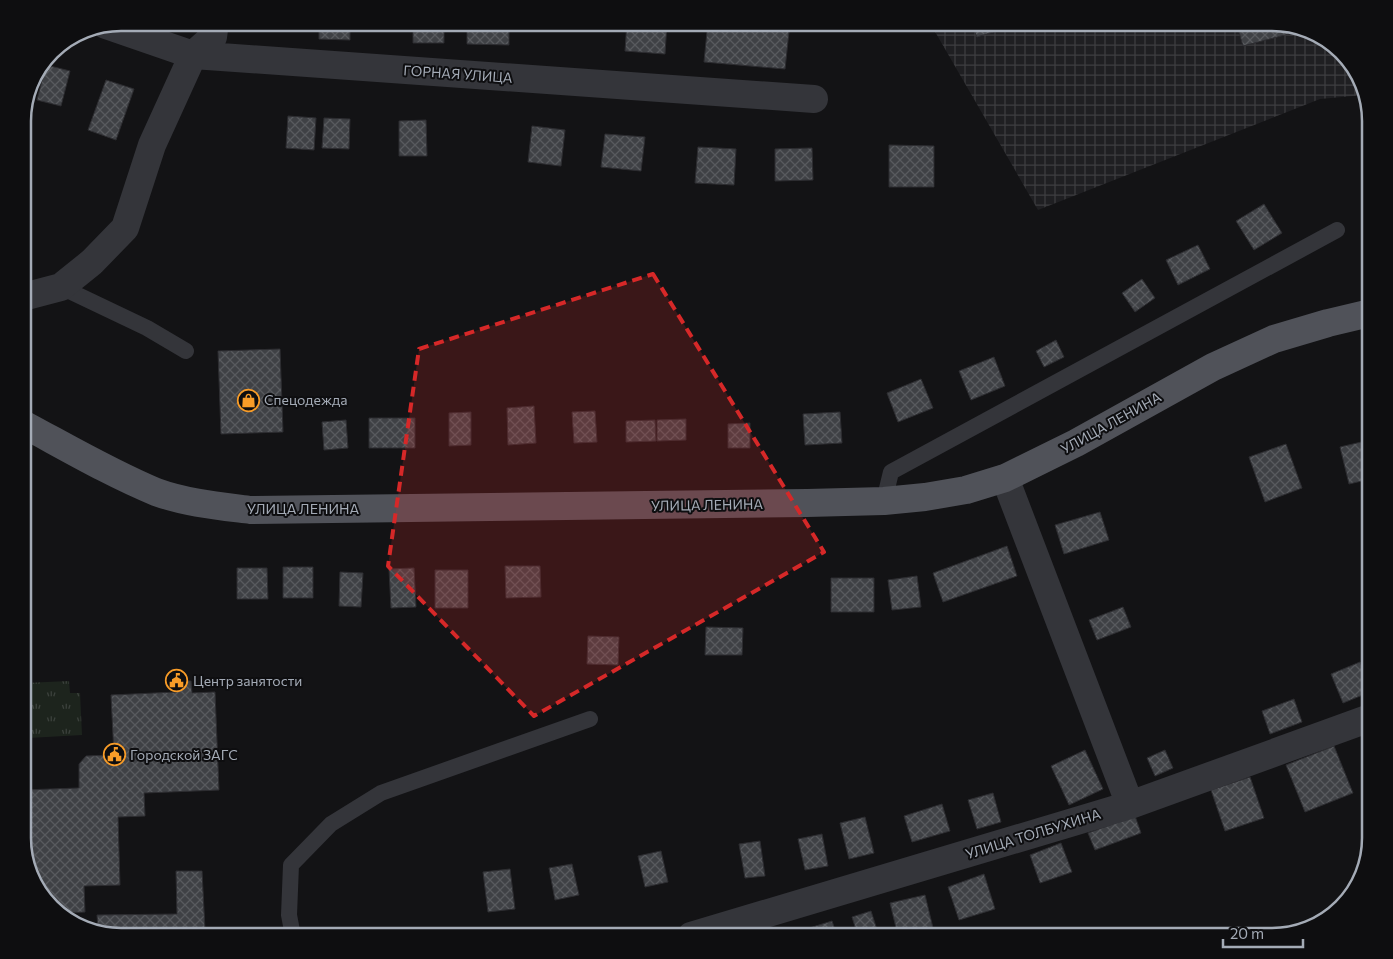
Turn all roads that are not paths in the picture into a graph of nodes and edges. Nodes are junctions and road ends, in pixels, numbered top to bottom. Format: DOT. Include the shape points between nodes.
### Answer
graph roads {
  1 [pos="123,31"];
  2 [pos="214,31"];
  3 [pos="193,55"];
  4 [pos="814,99"];
  5 [pos="1337,230"];
  6 [pos="61,287"];
  7 [pos="31,295"];
  8 [pos="1362,315"];
  9 [pos="186,351"];
  10 [pos="31,428"];
  11 [pos="1005,478"];
  12 [pos="884,501"];
  13 [pos="590,719"];
  14 [pos="1362,721"];
  15 [pos="1130,805"];
  16 [pos="291,928"];
  17 [pos="718,928"];
  1 -- 3 [label="street, ГОРНАЯ УЛИЦА"];
  2 -- 3 [label="street" via="213,37"];
  3 -- 4 [label="street, ГОРНАЯ УЛИЦА"];
  3 -- 6 [label="street" via="152,145 125,228 92,262"];
  5 -- 12 [label="lane" via="891,472"];
  6 -- 7 [label="street"];
  6 -- 9 [label="lane" via="147,328"];
  8 -- 11 [label="main road, УЛИЦА ЛЕНИНА" via="1274,339 1213,367 1076,443"];
  10 -- 12 [label="main road, УЛИЦА ЛЕНИНА" via="157,492 199,504 251,510"];
  11 -- 12 [label="main road, УЛИЦА ЛЕНИНА" via="925,498"];
  11 -- 15 [label="street"];
  13 -- 16 [label="lane" via="381,794 331,824 291,864"];
  14 -- 15 [label="street, УЛИЦА ТОЛБУХИНА"];
  15 -- 17 [label="street, УЛИЦА ТОЛБУХИНА"];
}
